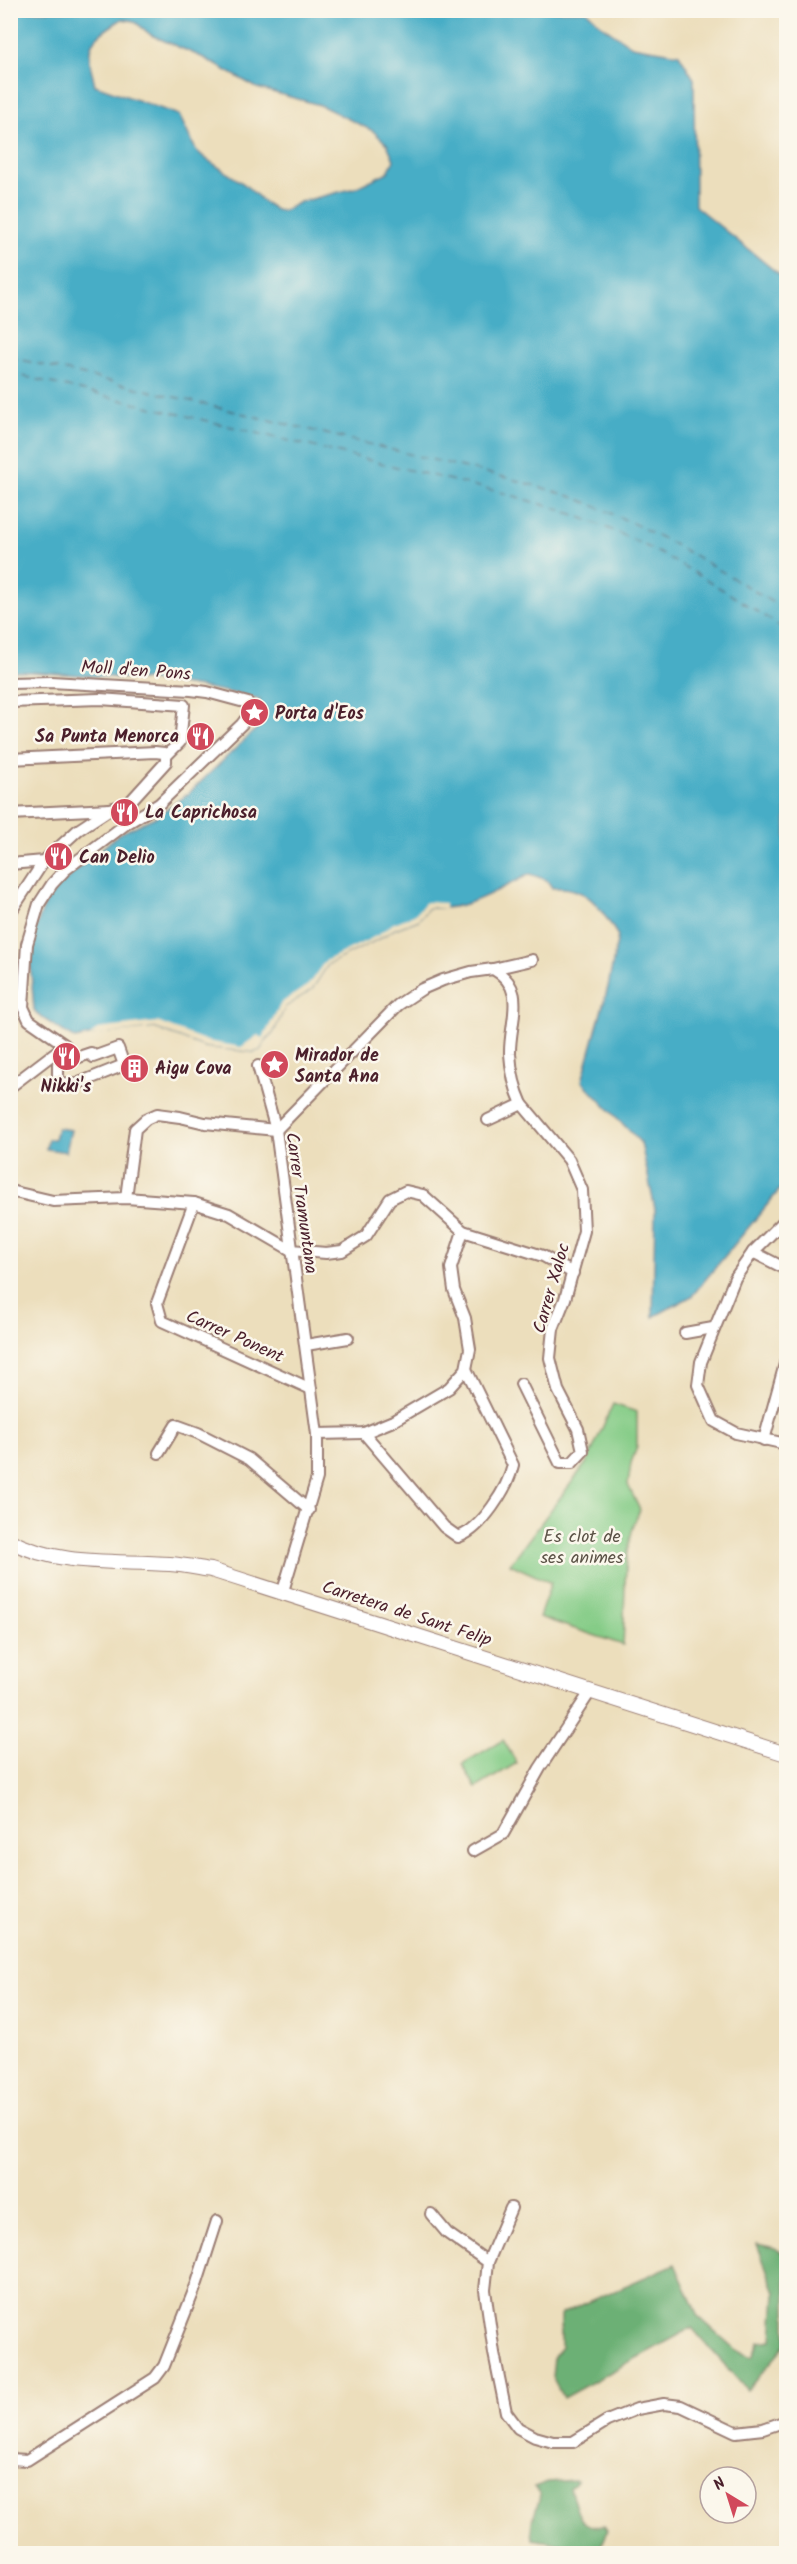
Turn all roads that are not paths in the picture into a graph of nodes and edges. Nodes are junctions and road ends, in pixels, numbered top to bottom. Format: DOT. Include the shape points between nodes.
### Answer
graph roads {
  1 [pos="10,683"];
  2 [pos="10,702"];
  3 [pos="166,756"];
  4 [pos="10,759"];
  5 [pos="110,809"];
  6 [pos="10,814"];
  7 [pos="44,861"];
  8 [pos="10,864"];
  9 [pos="10,913"];
  10 [pos="532,960"];
  11 [pos="498,972"];
  12 [pos="258,1066"];
  13 [pos="58,1082"];
  14 [pos="11,1087"];
  15 [pos="522,1104"];
  16 [pos="488,1120"];
  17 [pos="276,1130"];
  18 [pos="10,1191"];
  19 [pos="126,1198"];
  20 [pos="194,1203"];
  21 [pos="786,1219"];
  22 [pos="463,1231"];
  23 [pos="291,1250"];
  24 [pos="753,1252"];
  25 [pos="786,1269"];
  26 [pos="573,1273"];
  27 [pos="713,1328"];
  28 [pos="685,1333"];
  29 [pos="348,1338"];
  30 [pos="306,1345"];
  31 [pos="786,1360"];
  32 [pos="466,1369"];
  33 [pos="520,1384"];
  34 [pos="311,1389"];
  35 [pos="364,1433"];
  36 [pos="318,1434"];
  37 [pos="764,1440"];
  38 [pos="786,1444"];
  39 [pos="159,1453"];
  40 [pos="309,1510"];
  41 [pos="10,1541"];
  42 [pos="283,1591"];
  43 [pos="590,1692"];
  44 [pos="786,1754"];
  45 [pos="473,1851"];
  46 [pos="510,2208"];
  47 [pos="431,2214"];
  48 [pos="217,2221"];
  49 [pos="488,2262"];
  50 [pos="786,2421"];
  51 [pos="10,2459"];
  1 -- 14 [label="street, Moll d'en Pons" via="207,692 248,703 250,713 159,804 65,870 39,904 27,945 23,1007 29,1020 65,1045"];
  2 -- 3 [label="street" via="100,699 184,705 180,742"];
  3 -- 4 [label="street" via="155,752"];
  3 -- 5 [label="street" via="166,762 128,804"];
  5 -- 6 [label="street"];
  5 -- 7 [label="street" via="78,830"];
  7 -- 8 [label="street"];
  7 -- 9 [label="street"];
  10 -- 11 [label="street"];
  11 -- 15 [label="street, Carrer Xaloc" via="511,983 514,996 510,1054"];
  11 -- 17 [label="street" via="471,972 443,980 398,1005"];
  12 -- 17 [label="street, Carrer Tramuntana"];
  13 -- 13 [label="street" via="58,1064 118,1048 124,1065 74,1084"];
  15 -- 16 [label="street"];
  15 -- 26 [label="street, Carrer Xaloc" via="569,1160 582,1190 584,1231"];
  17 -- 19 [label="street" via="157,1114 135,1129"];
  17 -- 23 [label="street, Carrer Tramuntana"];
  18 -- 19 [label="street" via="53,1201"];
  19 -- 20 [label="street"];
  20 -- 23 [label="street" via="229,1214"];
  20 -- 34 [label="street, Carrer Ponent" via="157,1303 162,1321"];
  21 -- 24 [label="street"];
  22 -- 23 [label="street" via="423,1196 406,1191 390,1199 366,1236 342,1251"];
  22 -- 26 [label="street" via="543,1256"];
  22 -- 32 [label="street" via="452,1268 470,1349"];
  23 -- 30 [label="street, Carrer Tramuntana"];
  24 -- 25 [label="street"];
  24 -- 27 [label="street" via="735,1278"];
  26 -- 33 [label="street, Carrer Xaloc" via="552,1329 550,1358 558,1390 578,1429 583,1451 572,1462 560,1463"];
  27 -- 28 [label="street"];
  27 -- 37 [label="street" via="698,1385 714,1420 736,1433"];
  29 -- 30 [label="street"];
  30 -- 34 [label="street, Carrer Tramuntana"];
  31 -- 37 [label="street"];
  32 -- 35 [label="street" via="449,1388"];
  32 -- 35 [label="street" via="513,1465 510,1482 470,1533 458,1537 444,1527"];
  34 -- 36 [label="street, Carrer Tramuntana"];
  35 -- 36 [label="street"];
  36 -- 40 [label="street, Carrer Tramuntana" via="317,1478"];
  37 -- 38 [label="street"];
  39 -- 40 [label="street" via="176,1425 198,1433 249,1459"];
  40 -- 42 [label="street, Carrer Tramuntana"];
  41 -- 42 [label="main road, Carretera de Sant Felip" via="48,1556 171,1564 211,1570"];
  42 -- 43 [label="main road, Carretera de Sant Felip"];
  43 -- 44 [label="main road, Carretera de Sant Felip"];
  43 -- 45 [label="street" via="503,1834"];
  46 -- 49 [label="street"];
  47 -- 49 [label="street" via="447,2233"];
  48 -- 51 [label="street" via="197,2283 164,2366 155,2378 27,2460"];
  49 -- 50 [label="street" via="485,2290 506,2412 518,2427 535,2437 573,2442 607,2421 664,2404 681,2406 736,2432"];
}
